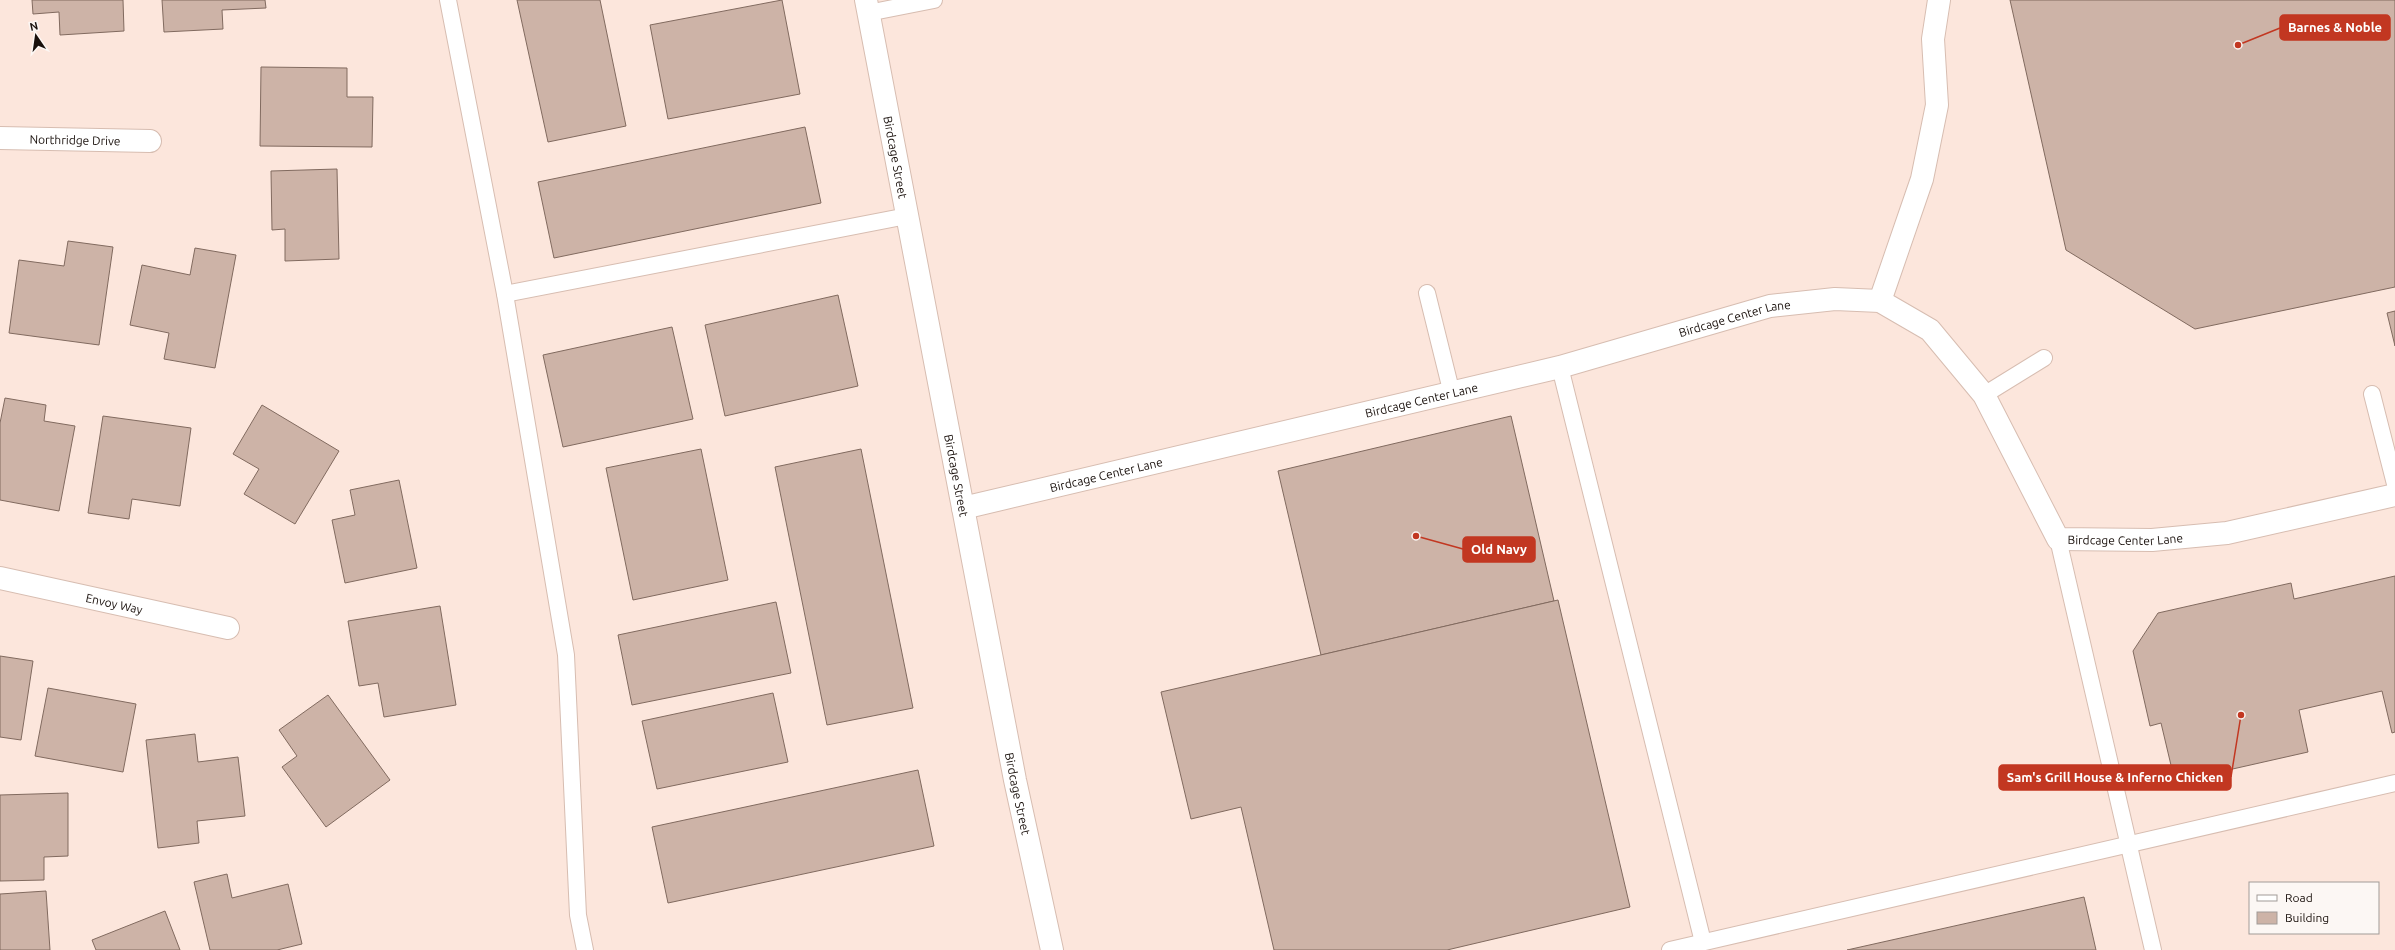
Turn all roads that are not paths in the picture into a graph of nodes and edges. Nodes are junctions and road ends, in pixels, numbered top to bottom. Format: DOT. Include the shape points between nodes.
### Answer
graph roads {
  1 [pos="448,0"];
  2 [pos="934,0"];
  3 [pos="1939,0"];
  4 [pos="867,7"];
  5 [pos="0,138"];
  6 [pos="150,141"];
  7 [pos="907,216"];
  8 [pos="1427,293"];
  9 [pos="505,294"];
  10 [pos="1880,301"];
  11 [pos="2044,358"];
  12 [pos="1560,367"];
  13 [pos="1452,394"];
  14 [pos="2372,394"];
  15 [pos="1984,395"];
  16 [pos="2395,484"];
  17 [pos="2395,495"];
  18 [pos="963,508"];
  19 [pos="2058,539"];
  20 [pos="0,578"];
  21 [pos="228,628"];
  22 [pos="2395,783"];
  23 [pos="2127,844"];
  24 [pos="1703,942"];
  25 [pos="585,950"];
  26 [pos="1052,950"];
  27 [pos="1670,950"];
  28 [pos="2153,950"];
  1 -- 9 [label="lane"];
  2 -- 4 [label="lane"];
  3 -- 10 [label="street" via="1933,39 1937,105 1922,179"];
  4 -- 7 [label="street, Birdcage Street"];
  5 -- 6 [label="street, Northridge Drive"];
  7 -- 9 [label="lane"];
  7 -- 18 [label="street, Birdcage Street"];
  8 -- 13 [label="lane"];
  9 -- 25 [label="lane" via="566,654 578,915"];
  10 -- 12 [label="street, Birdcage Center Lane" via="1835,300 1770,306"];
  10 -- 15 [label="street, Birdcage Center Lane" via="1930,330"];
  11 -- 15 [label="lane"];
  12 -- 13 [label="street, Birdcage Center Lane"];
  12 -- 24 [label="lane"];
  13 -- 18 [label="street, Birdcage Center Lane"];
  14 -- 16 [label="lane"];
  15 -- 19 [label="street, Birdcage Center Lane"];
  17 -- 19 [label="street, Birdcage Center Lane" via="2227,533 2152,540"];
  18 -- 26 [label="street, Birdcage Street" via="1015,780"];
  19 -- 23 [label="lane"];
  20 -- 21 [label="street, Envoy Way"];
  22 -- 23 [label="lane"];
  23 -- 24 [label="lane"];
  23 -- 28 [label="lane"];
  24 -- 27 [label="lane"];
}
